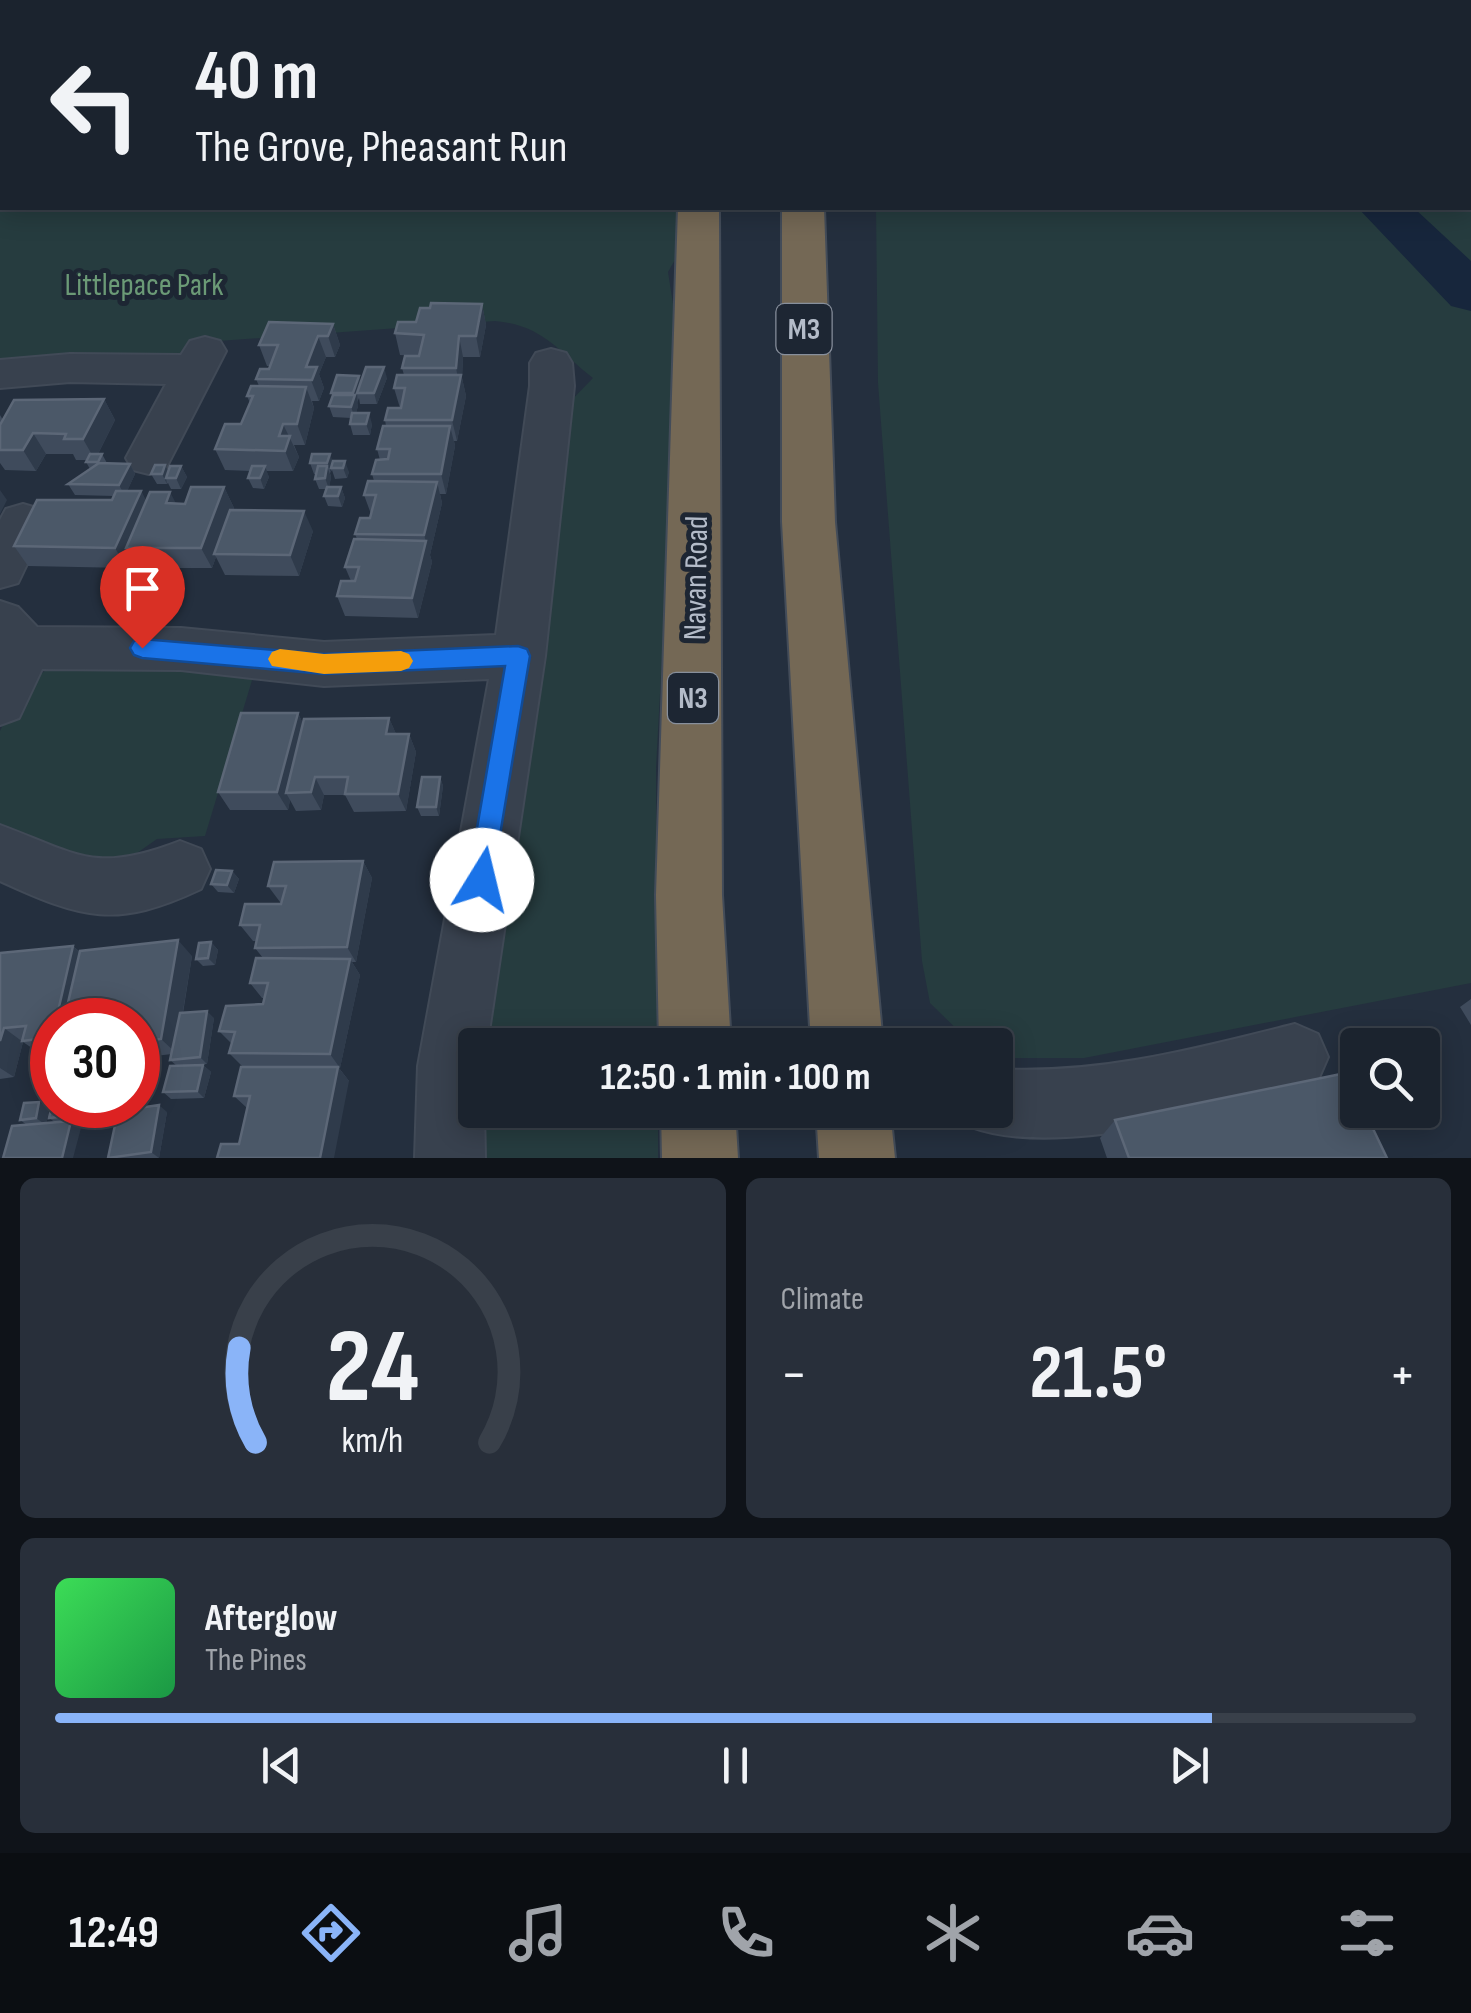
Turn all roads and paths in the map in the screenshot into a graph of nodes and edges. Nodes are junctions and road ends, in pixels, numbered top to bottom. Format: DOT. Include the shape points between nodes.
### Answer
graph roads {
  1 [pos="698,210"];
  2 [pos="712,210"];
  3 [pos="803,210"];
  4 [pos="815,210"];
  5 [pos="698,351"];
  6 [pos="0,374"];
  7 [pos="563,378"];
  8 [pos="808,450"];
  9 [pos="149,458"];
  10 [pos="22,522"];
  11 [pos="0,568"];
  12 [pos="12,635"];
  13 [pos="518,656"];
  14 [pos="0,702"];
  15 [pos="0,852"];
  16 [pos="180,869"];
  17 [pos="694,1028"];
  18 [pos="847,1028"];
  19 [pos="1295,1057"];
  20 [pos="1013,1105"];
  21 [pos="699,1128"];
  22 [pos="450,1158"];
  23 [pos="700,1158"];
  1 -- 5 [label="highway"];
  2 -- 5 [label="highway"];
  3 -- 8 [label="highway, M3"];
  4 -- 8 [label="highway"];
  5 -- 17 [label="highway, Navan Road / N3" via="689,895"];
  6 -- 9 [label="street" via="200,360"];
  7 -- 13 [label="street"];
  8 -- 18 [label="highway" via="820,728"];
  10 -- 11 [label="street"];
  12 -- 13 [label="street" via="324,664"];
  12 -- 14 [label="street"];
  13 -- 22 [label="street" via="451,1066"];
  15 -- 16 [label="street" via="97,889 134,888"];
  19 -- 20 [label="street" via="1103,1104"];
  21 -- 23 [label="highway"];
}
